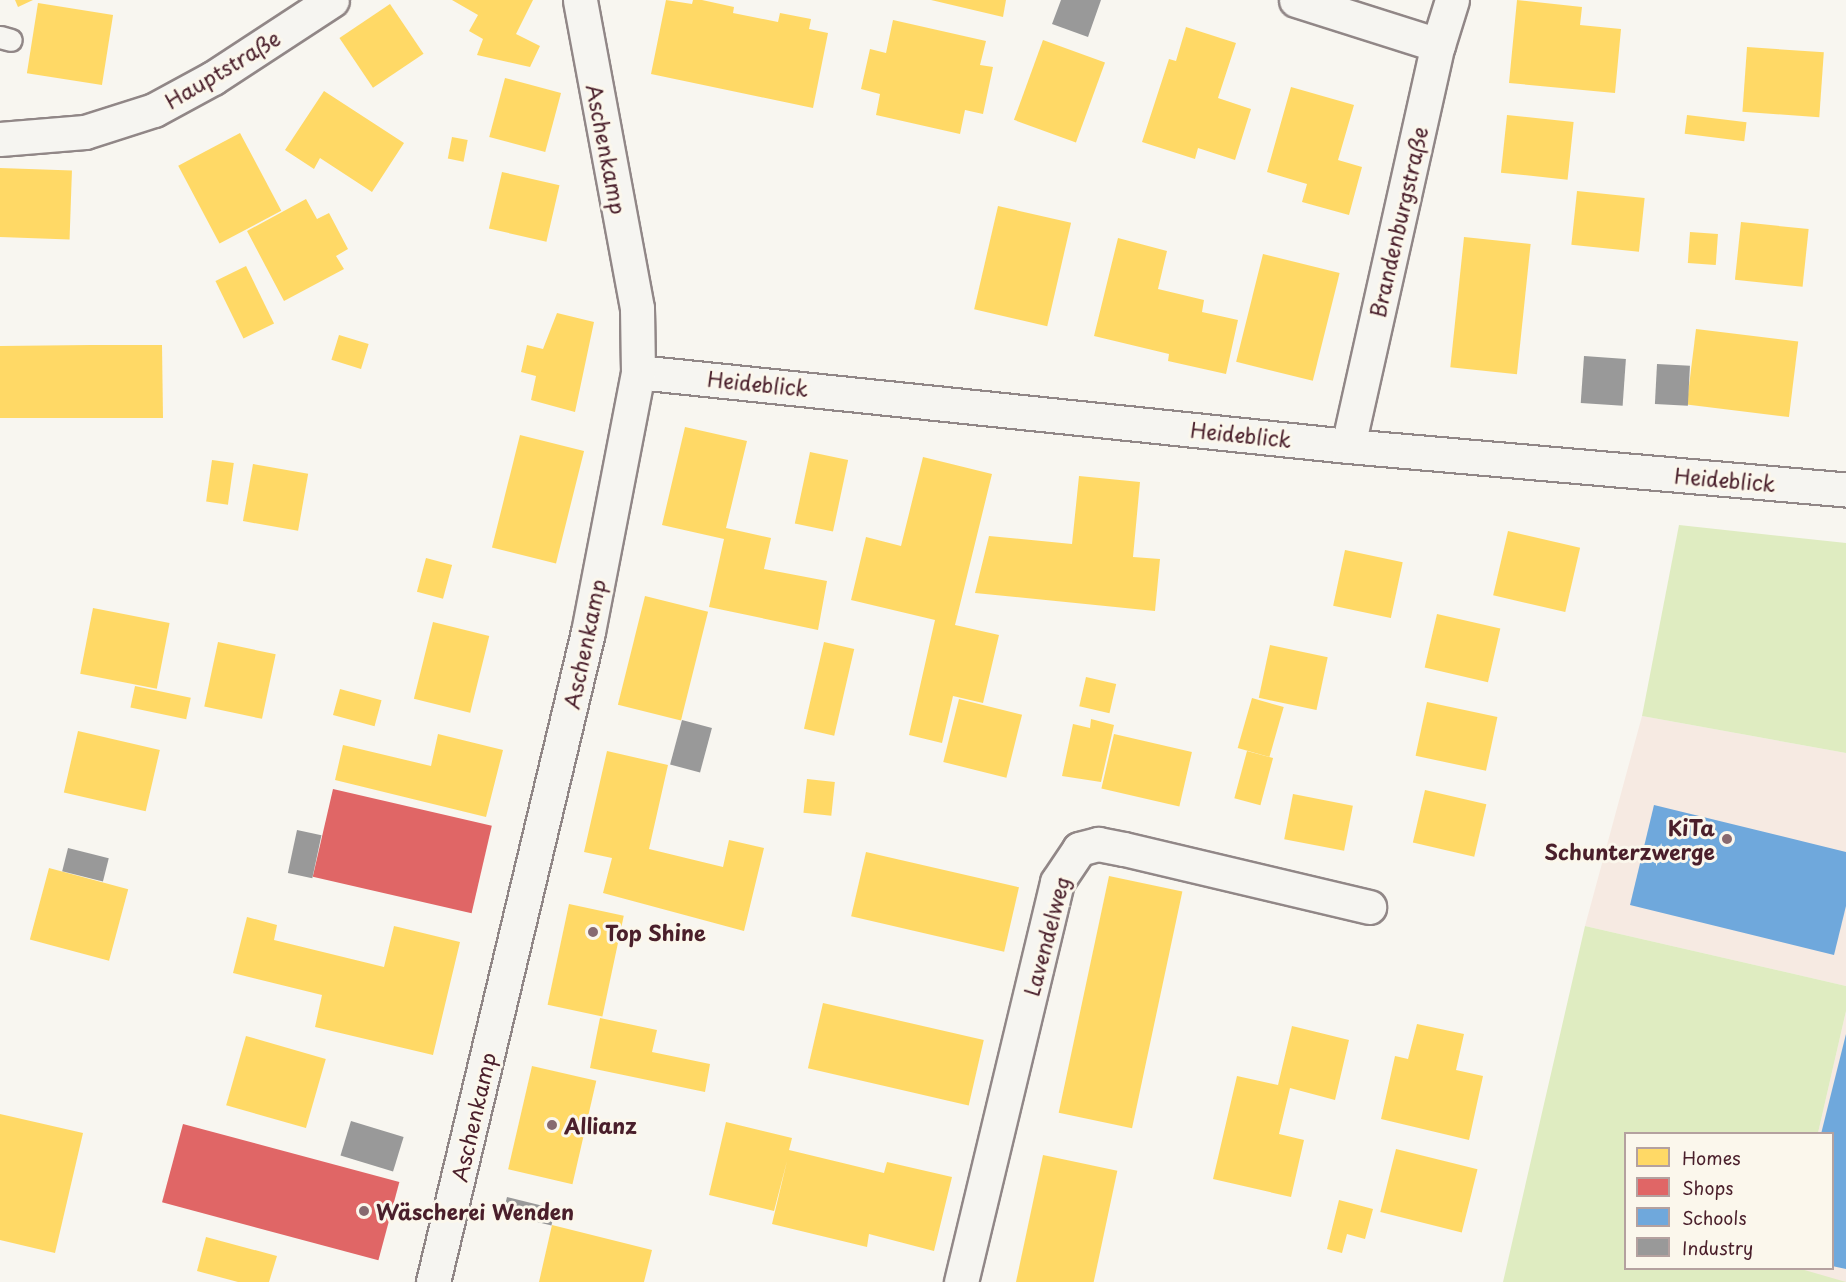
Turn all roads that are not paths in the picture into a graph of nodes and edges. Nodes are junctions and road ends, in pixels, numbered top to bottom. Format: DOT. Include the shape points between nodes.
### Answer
graph roads {
  1 [pos="332,0"];
  2 [pos="580,0"];
  3 [pos="1296,0"];
  4 [pos="1452,0"];
  5 [pos="1438,45"];
  6 [pos="0,139"];
  7 [pos="638,372"];
  8 [pos="1348,446"];
  9 [pos="1846,490"];
  10 [pos="1369,907"];
  11 [pos="433,1282"];
  12 [pos="961,1282"];
  1 -- 6 [label="street, Hauptstraße" via="213,78 154,110 85,132"];
  2 -- 7 [label="street, Aschenkamp" via="637,308"];
  3 -- 5 [label="street"];
  4 -- 5 [label="street, Brandenburgstraße"];
  5 -- 8 [label="street, Brandenburgstraße"];
  7 -- 8 [label="street, Heideblick"];
  7 -- 11 [label="street, Aschenkamp" via="588,632"];
  8 -- 9 [label="street, Heideblick"];
  10 -- 12 [label="street, Lavendelweg" via="1124,849 1098,844 1079,849 1057,882"];
}
